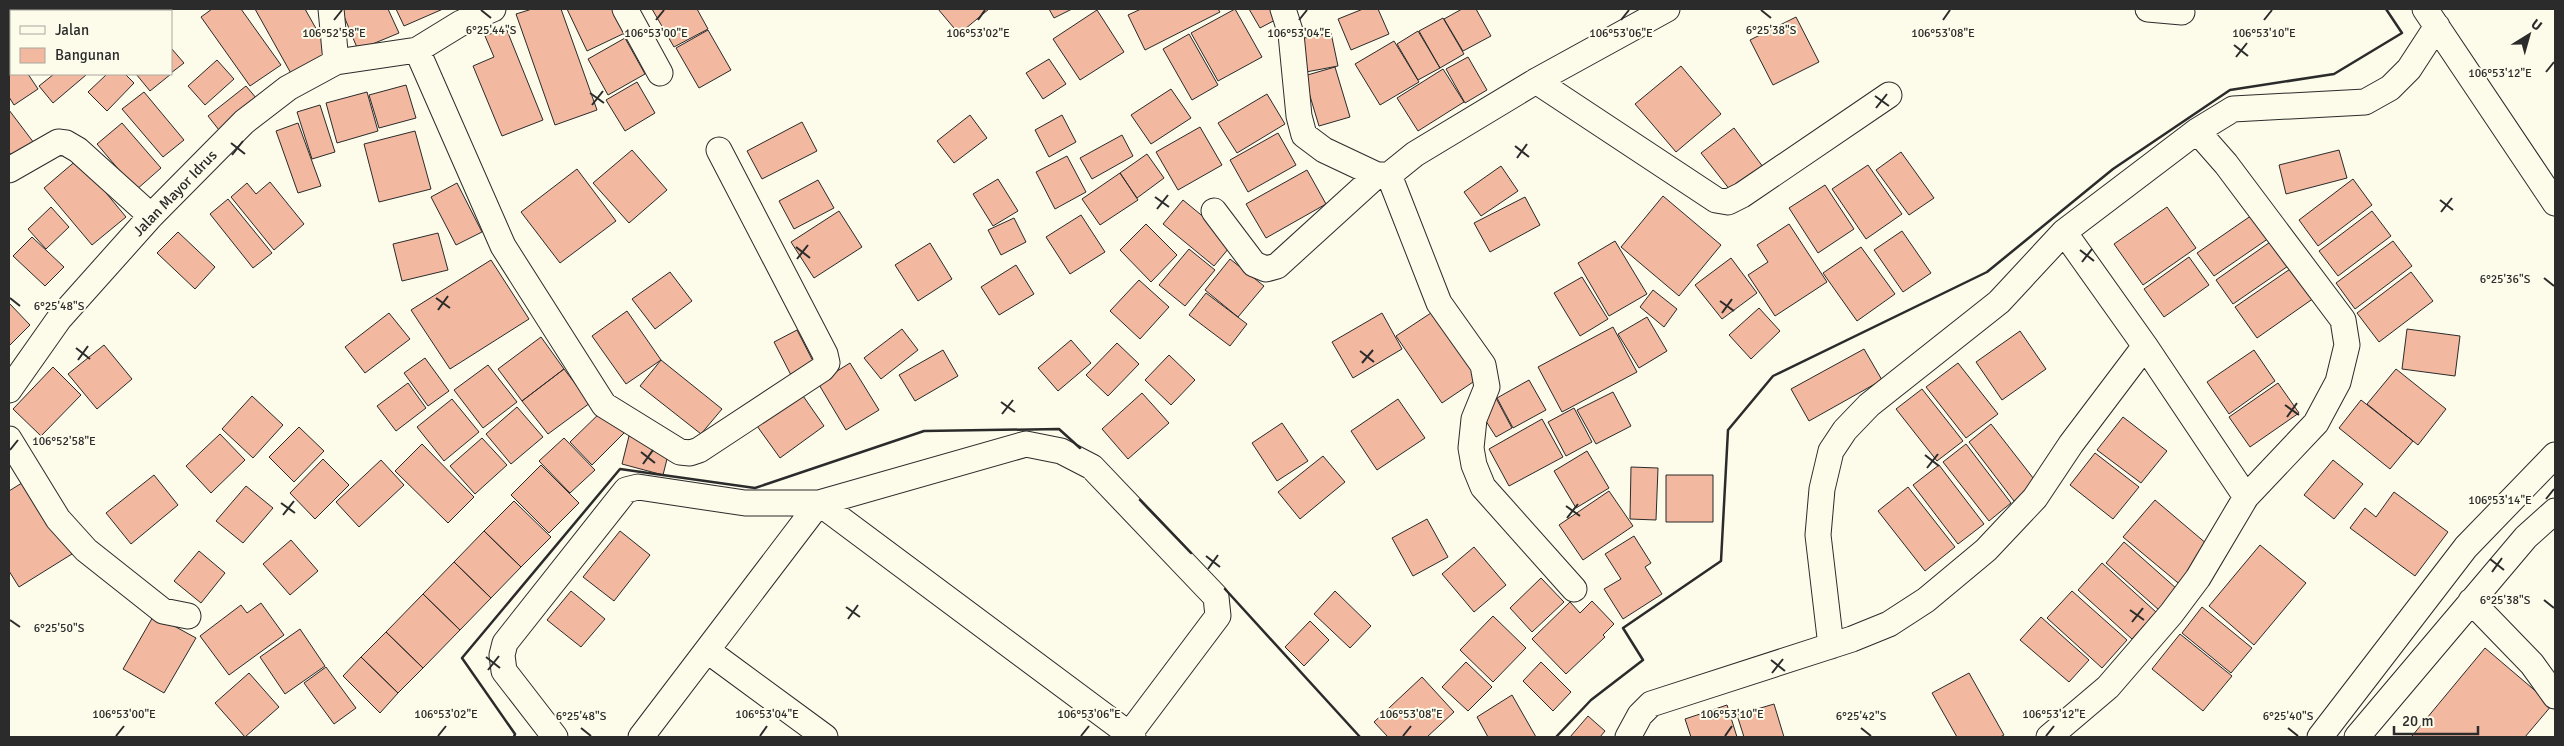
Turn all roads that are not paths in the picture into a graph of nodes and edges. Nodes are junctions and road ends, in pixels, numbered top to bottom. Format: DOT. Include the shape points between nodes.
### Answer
graph roads {
  1 [pos="331,9"];
  2 [pos="494,9"];
  3 [pos="625,9"];
  4 [pos="1283,9"];
  5 [pos="1667,9"];
  6 [pos="2148,9"];
  7 [pos="2182,12"];
  8 [pos="2431,18"];
  9 [pos="416,50"];
  10 [pos="336,62"];
  11 [pos="660,73"];
  12 [pos="1536,80"];
  13 [pos="1889,95"];
  14 [pos="2197,131"];
  15 [pos="719,150"];
  16 [pos="9,170"];
  17 [pos="1383,175"];
  18 [pos="2555,203"];
  19 [pos="1214,212"];
  20 [pos="151,216"];
  21 [pos="2064,232"];
  22 [pos="2146,346"];
  23 [pos="9,390"];
  24 [pos="9,439"];
  25 [pos="2555,455"];
  26 [pos="2246,497"];
  27 [pos="819,503"];
  28 [pos="2555,510"];
  29 [pos="1574,589"];
  30 [pos="2471,600"];
  31 [pos="188,616"];
  32 [pos="1832,646"];
  33 [pos="708,651"];
  34 [pos="2555,696"];
  35 [pos="1130,736"];
  36 [pos="555,737"];
  37 [pos="640,737"];
  38 [pos="825,737"];
  39 [pos="1628,737"];
  40 [pos="2049,737"];
  41 [pos="2320,737"];
  42 [pos="2357,737"];
  1 -- 10 [label="street"];
  2 -- 9 [label="street, Jalan Mayor Idrus" via="460,22"];
  3 -- 11 [label="street"];
  4 -- 17 [label="street" via="1291,34 1299,116 1304,135 1324,150"];
  5 -- 12 [label="street"];
  6 -- 7 [label="street"];
  8 -- 14 [label="street" via="2409,69 2390,88 2365,102 2233,109"];
  8 -- 18 [label="street"];
  9 -- 10 [label="street, Jalan Mayor Idrus"];
  9 -- 15 [label="street" via="503,246 604,405 680,452 699,450 827,363"];
  10 -- 20 [label="street, Jalan Mayor Idrus" via="288,88 244,122"];
  12 -- 13 [label="street" via="1716,200 1728,202 1742,196"];
  12 -- 17 [label="street"];
  14 -- 21 [label="street"];
  14 -- 26 [label="street" via="2232,172 2343,320 2347,345 2338,382 2316,423"];
  16 -- 20 [label="street" via="58,142 66,143 78,150"];
  17 -- 19 [label="street" via="1271,268 1254,264"];
  17 -- 29 [label="street" via="1439,304 1483,365 1487,387 1474,419 1471,448 1483,487"];
  20 -- 23 [label="street, Jalan Mayor Idrus" via="59,319"];
  21 -- 22 [label="street"];
  21 -- 32 [label="street" via="1999,302 1869,405 1845,430 1832,451 1822,489 1818,536"];
  22 -- 26 [label="street"];
  22 -- 32 [label="street" via="2071,444 2035,498 1986,550 1926,600 1889,624"];
  24 -- 31 [label="street" via="58,519 86,550 163,611"];
  25 -- 41 [label="street" via="2466,546"];
  26 -- 40 [label="street" via="2198,578 2171,614 2108,687"];
  27 -- 33 [label="street"];
  27 -- 35 [label="street"];
  27 -- 35 [label="street" via="1026,444 1061,451 1092,467 1216,597 1219,607 1218,616 1203,639"];
  27 -- 36 [label="street" via="745,502 638,487 626,490 505,643 502,655 504,671"];
  28 -- 30 [label="street" via="2526,537"];
  30 -- 34 [label="street" via="2532,664"];
  30 -- 42 [label="street"];
  32 -- 39 [label="street" via="1651,704 1640,715"];
  33 -- 37 [label="street"];
  33 -- 38 [label="street"];
}
